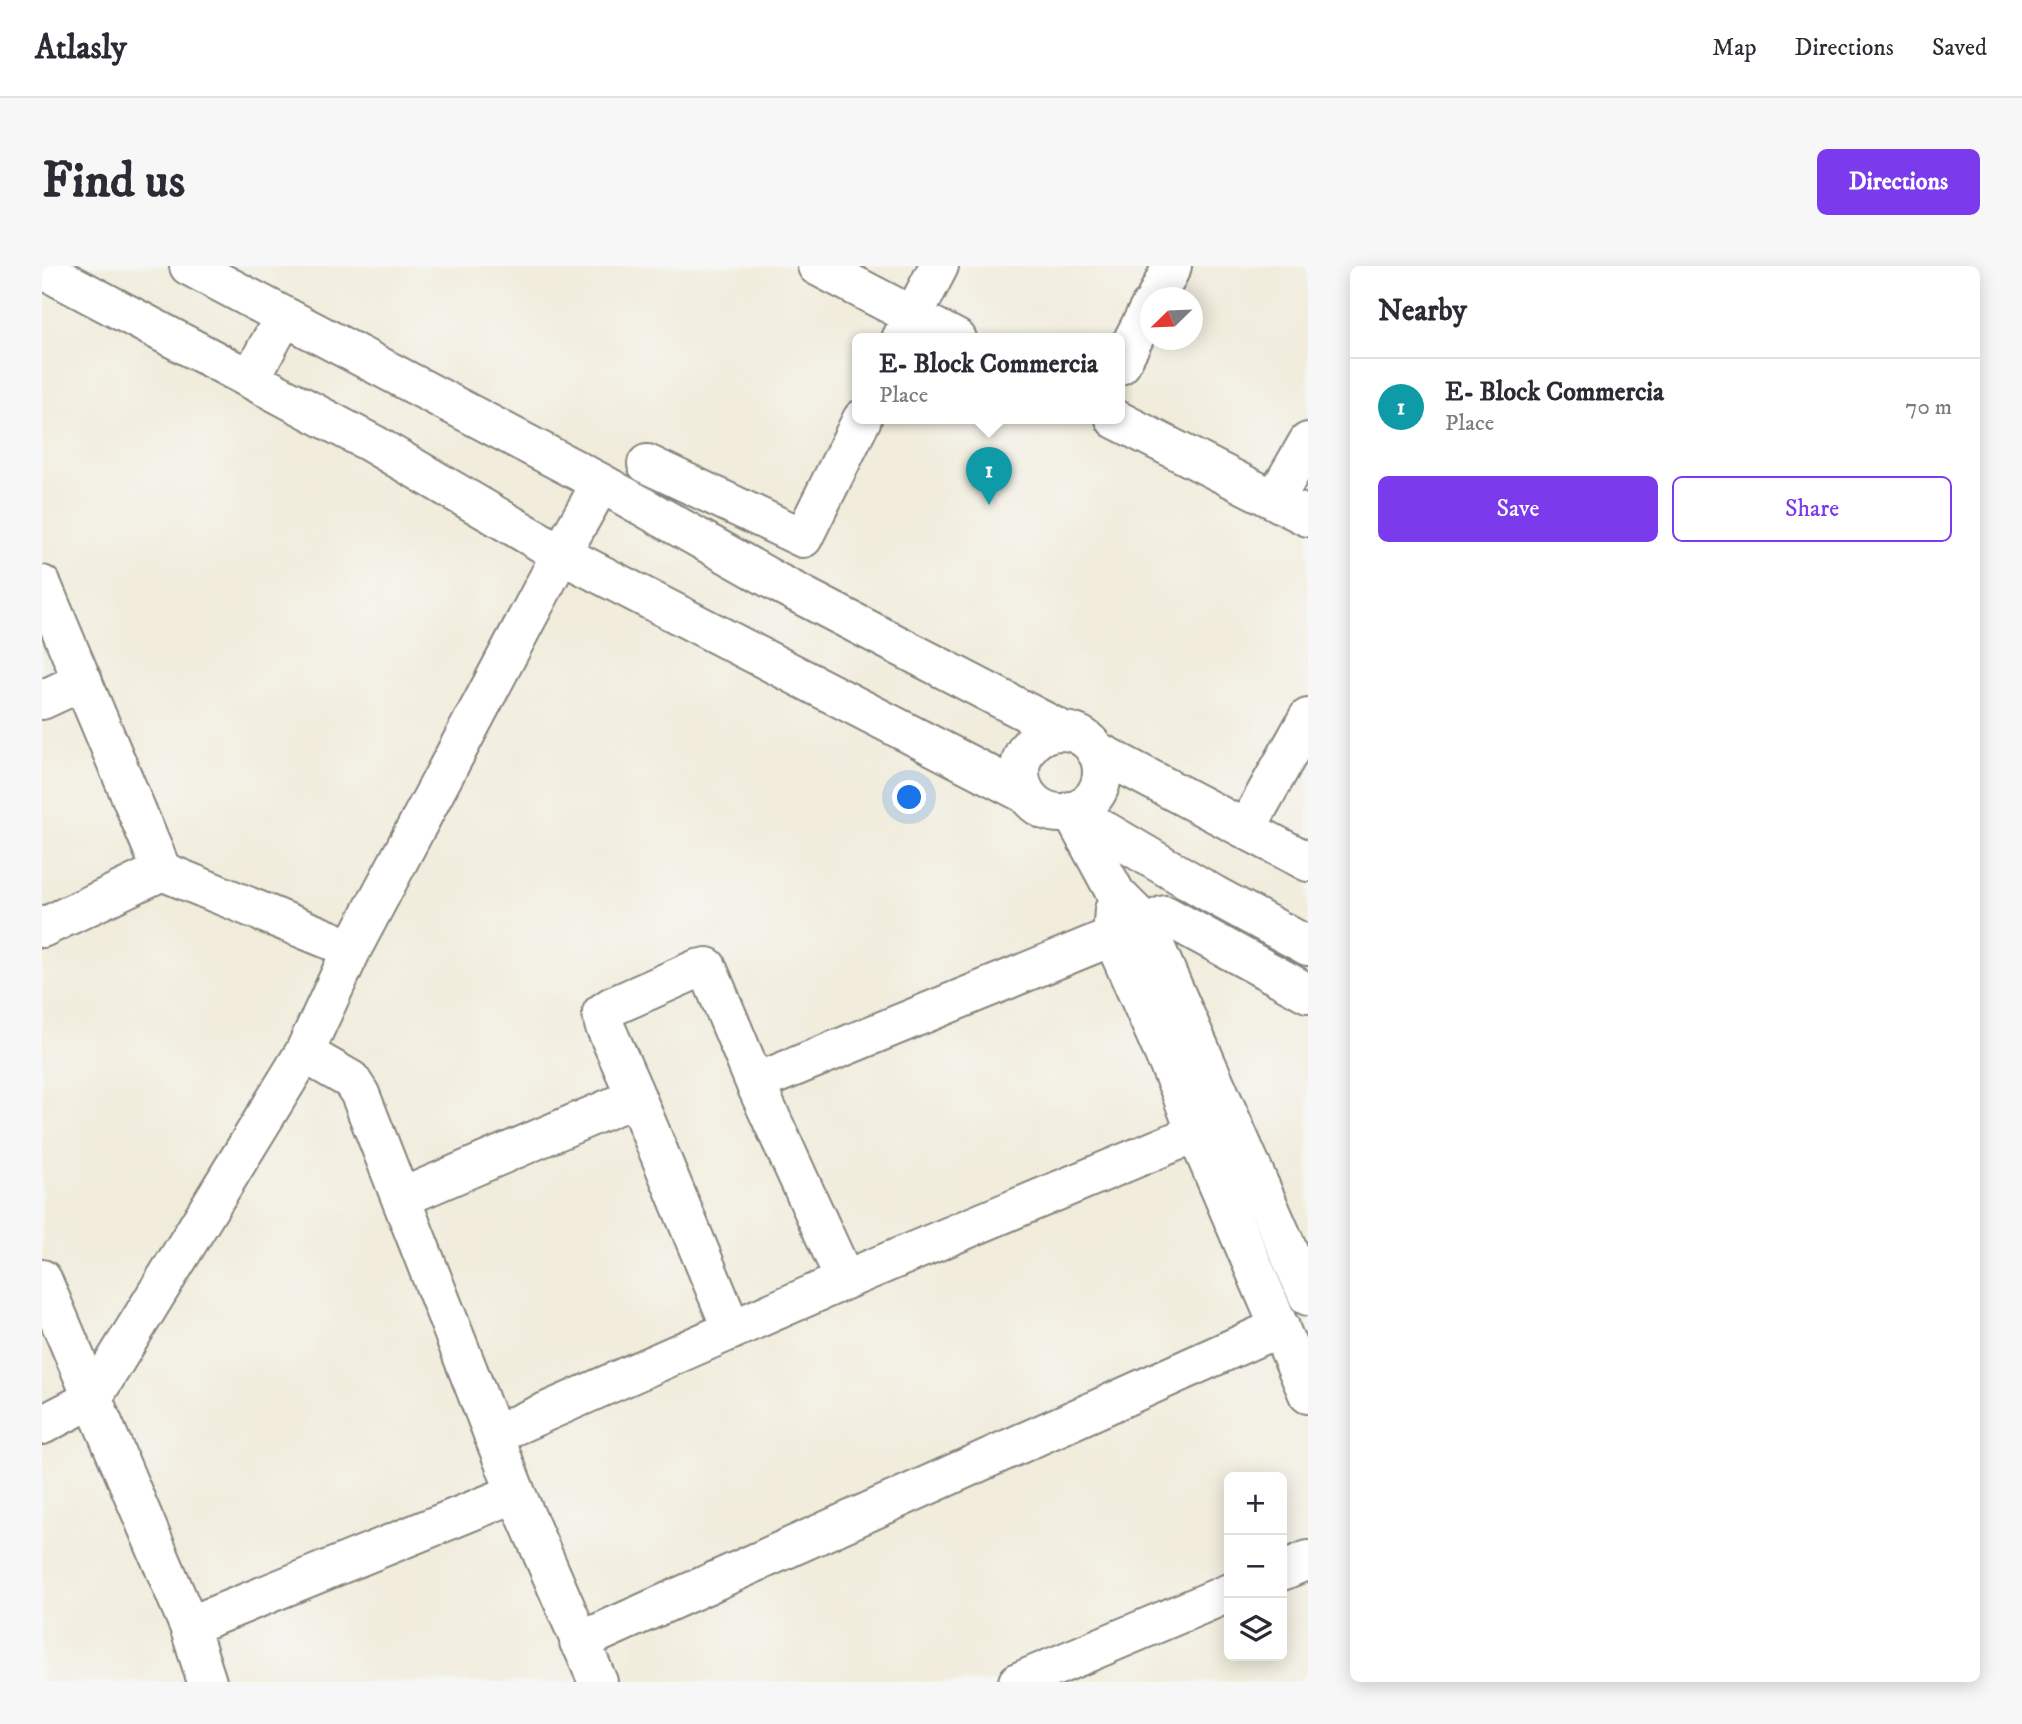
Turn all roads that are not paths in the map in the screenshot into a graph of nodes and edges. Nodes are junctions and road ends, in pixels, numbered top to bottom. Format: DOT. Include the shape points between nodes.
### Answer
graph roads {
  1 [pos="189,266"];
  2 [pos="817,266"];
  3 [pos="939,266"];
  4 [pos="1172,266"];
  5 [pos="42,269"];
  6 [pos="1162,287"];
  7 [pos="284,317"];
  8 [pos="1140,326"];
  9 [pos="907,327"];
  10 [pos="932,333"];
  11 [pos="1125,355"];
  12 [pos="250,379"];
  13 [pos="860,424"];
  14 [pos="1125,424"];
  15 [pos="1308,442"];
  16 [pos="647,464"];
  17 [pos="601,483"];
  18 [pos="1292,508"];
  19 [pos="803,538"];
  20 [pos="561,554"];
  21 [pos="780,584"];
  22 [pos="42,585"];
  23 [pos="83,681"];
  24 [pos="42,700"];
  25 [pos="1308,718"];
  26 [pos="1063,731"];
  27 [pos="1095,750"];
  28 [pos="1026,794"];
  29 [pos="1071,811"];
  30 [pos="1246,829"];
  31 [pos="1308,862"];
  32 [pos="162,871"];
  33 [pos="42,928"];
  34 [pos="1129,930"];
  35 [pos="1308,946"];
  36 [pos="352,949"];
  37 [pos="1308,993"];
  38 [pos="304,1053"];
  39 [pos="755,1083"];
  40 [pos="1196,1083"];
  41 [pos="636,1097"];
  42 [pos="1196,1133"];
  43 [pos="401,1198"];
  44 [pos="42,1279"];
  45 [pos="845,1280"];
  46 [pos="1308,1296"];
  47 [pos="1280,1328"];
  48 [pos="732,1330"];
  49 [pos="1308,1394"];
  50 [pos="92,1399"];
  51 [pos="42,1424"];
  52 [pos="493,1435"];
  53 [pos="516,1493"];
  54 [pos="1308,1560"];
  55 [pos="1287,1569"];
  56 [pos="1224,1595"];
  57 [pos="189,1626"];
  58 [pos="579,1642"];
  59 [pos="207,1682"];
  60 [pos="598,1682"];
  61 [pos="1018,1682"];
  1 -- 7 [label="street"];
  2 -- 9 [label="street"];
  3 -- 9 [label="street"];
  4 -- 6 [label="street"];
  5 -- 12 [label="street"];
  7 -- 12 [label="street"];
  7 -- 17 [label="street"];
  8 -- 11 [label="street"];
  9 -- 10 [label="street"];
  12 -- 20 [label="street" via="373,444"];
  13 -- 19 [label="street"];
  14 -- 18 [label="street"];
  15 -- 18 [label="street"];
  16 -- 19 [label="street"];
  17 -- 20 [label="street"];
  17 -- 21 [label="street"];
  19 -- 21 [label="street"];
  20 -- 28 [label="street"];
  20 -- 36 [label="street"];
  21 -- 26 [label="street"];
  22 -- 23 [label="street"];
  23 -- 24 [label="street"];
  23 -- 32 [label="street"];
  25 -- 30 [label="street"];
  26 -- 27 [label="street" via="1087,740"];
  26 -- 28 [label="street" via="1039,737 1029,746 1020,769"];
  27 -- 29 [label="street" via="1102,774 1099,787 1093,798"];
  27 -- 30 [label="street"];
  28 -- 29 [label="street" via="1046,810"];
  29 -- 34 [label="street" via="1116,894"];
  29 -- 35 [label="street"];
  30 -- 31 [label="street"];
  32 -- 33 [label="street"];
  32 -- 36 [label="street"];
  34 -- 37 [label="street" via="1166,915"];
  34 -- 39 [label="street"];
  34 -- 40 [label="street"];
  36 -- 38 [label="street"];
  38 -- 43 [label="street" via="351,1080"];
  38 -- 50 [label="street"];
  39 -- 41 [label="street" via="707,967 602,1013"];
  39 -- 45 [label="street"];
  40 -- 42 [label="street"];
  40 -- 46 [label="street"];
  41 -- 43 [label="street"];
  41 -- 48 [label="street"];
  42 -- 45 [label="street"];
  42 -- 47 [label="street"];
  43 -- 52 [label="street"];
  44 -- 50 [label="street"];
  45 -- 48 [label="street"];
  47 -- 49 [label="street"];
  47 -- 58 [label="street"];
  48 -- 52 [label="street"];
  50 -- 51 [label="street"];
  50 -- 57 [label="street"];
  52 -- 53 [label="street"];
  53 -- 57 [label="street"];
  53 -- 58 [label="street"];
  54 -- 55 [label="street"];
  56 -- 61 [label="street"];
  57 -- 59 [label="street"];
  58 -- 60 [label="street"];
}
